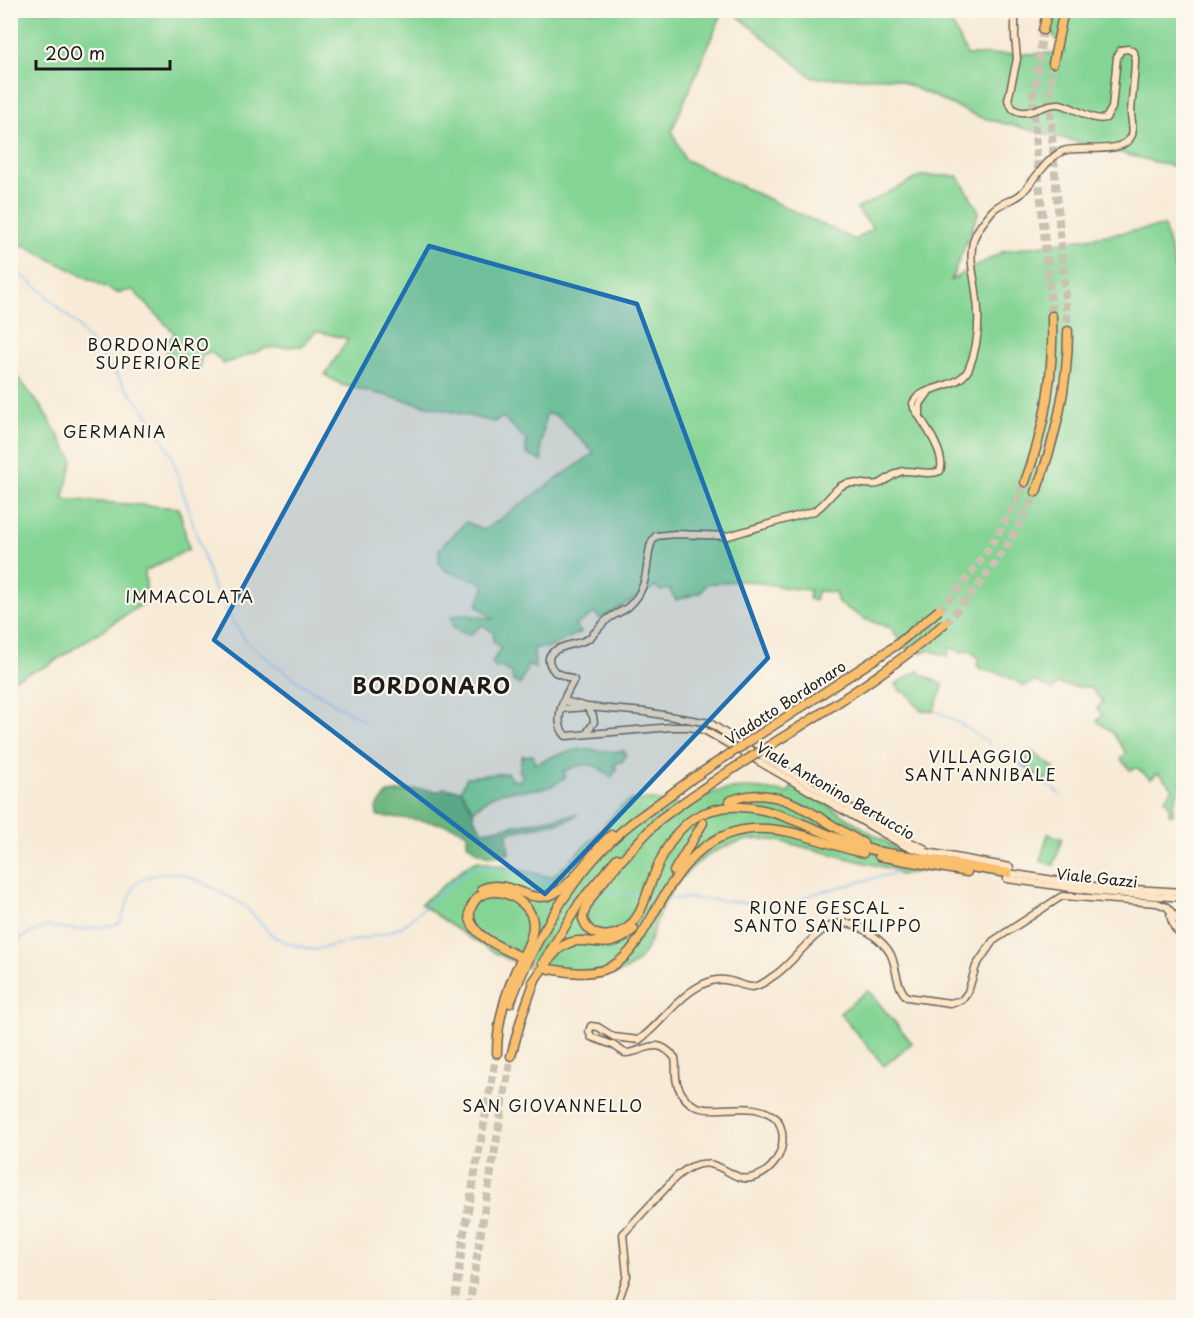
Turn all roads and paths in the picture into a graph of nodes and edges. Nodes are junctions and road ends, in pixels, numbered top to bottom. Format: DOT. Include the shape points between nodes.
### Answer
graph roads {
  1 [pos="1015,10"];
  2 [pos="1046,10"];
  3 [pos="1064,10"];
  4 [pos="1043,30"];
  5 [pos="1053,63"];
  6 [pos="1052,316"];
  7 [pos="1068,331"];
  8 [pos="1026,479"];
  9 [pos="1036,492"];
  10 [pos="939,610"];
  11 [pos="945,623"];
  12 [pos="565,701"];
  13 [pos="587,707"];
  14 [pos="561,709"];
  15 [pos="587,734"];
  16 [pos="730,801"];
  17 [pos="659,820"];
  18 [pos="703,823"];
  19 [pos="629,824"];
  20 [pos="895,854"];
  21 [pos="872,855"];
  22 [pos="992,862"];
  23 [pos="1008,873"];
  24 [pos="1184,892"];
  25 [pos="1184,898"];
  26 [pos="1181,928"];
  27 [pos="533,982"];
  28 [pos="511,1056"];
  29 [pos="208,1308"];
  30 [pos="213,1308"];
  31 [pos="616,1308"];
  1 -- 12 [label="street" via="1017,59 1008,100 1013,110 1024,113 1057,104 1106,118 1112,108 1117,57 1121,50 1128,49 1135,58 1132,134 1116,147 1060,152 1016,199 1005,201 991,213 973,239 979,329 970,365 962,378 931,391 922,400 920,417 942,459 942,467 938,473 904,471 878,484 846,484 814,511 733,535 656,536 651,543 647,576 634,602 607,619 587,639 562,646 552,654 552,669 574,680"];
  2 -- 4 [label="highway"];
  3 -- 5 [label="highway"];
  6 -- 8 [label="highway" via="1048,397"];
  7 -- 9 [label="highway" via="1061,408"];
  10 -- 19 [label="highway, Viadotto Bordonaro, bridge" via="887,651"];
  11 -- 17 [label="highway, Viadotto Bordonaro, bridge" via="896,663"];
  12 -- 13 [label="street"];
  12 -- 14 [label="street"];
  13 -- 14 [label="street"];
  13 -- 15 [label="street" via="594,722"];
  13 -- 22 [label="street, Viale Antonino Bertuccio" via="655,713 714,725 908,841"];
  14 -- 15 [label="street, Viale Antonino Bertuccio" via="559,725 566,736"];
  15 -- 22 [label="street, Viale Antonino Bertuccio" via="672,727 704,730 905,846"];
  16 -- 20 [label="highway" via="753,794 783,799 866,844"];
  17 -- 20 [label="highway" via="586,906 583,919 590,931 609,935 629,927 640,912 668,846 687,824 715,809 736,806 760,810 870,850"];
  17 -- 27 [label="highway" via="591,888"];
  18 -- 21 [label="highway" via="624,954 594,969 550,968 594,972 622,959 639,940 683,867 704,847 726,835 752,829 778,830"];
  19 -- 19 [label="highway" via="586,870 536,943 507,1010 497,1053 503,1009 533,924 529,910 514,897 495,891 478,897 470,918 475,929 518,957 491,947 472,931 467,914 474,894 496,885 535,897 552,895 566,885 599,845"];
  20 -- 23 [label="highway"];
  21 -- 23 [label="highway"];
  21 -- 27 [label="highway" via="767,814 726,810 705,816 689,826 671,847 632,931 611,943 579,941 564,945"];
  22 -- 23 [label="street"];
  23 -- 24 [label="street, Viale Gazzi" via="1100,887"];
  23 -- 25 [label="street, Viale Gazzi" via="1099,892"];
  26 -- 31 [label="street" via="1167,907 1157,903 1062,896 993,941 971,976 966,995 956,1002 907,997 885,947 861,928 838,924 822,930 778,973 757,986 716,979 697,987 639,1040 614,1037 598,1027 590,1027 591,1037 625,1053 650,1046 664,1048 675,1058 677,1085 692,1105 704,1110 760,1109 777,1119 783,1139 772,1166 752,1178 706,1164 676,1177 623,1234 627,1273"];
  27 -- 28 [label="highway"];
  29 -- 30 [label="street"];
}
